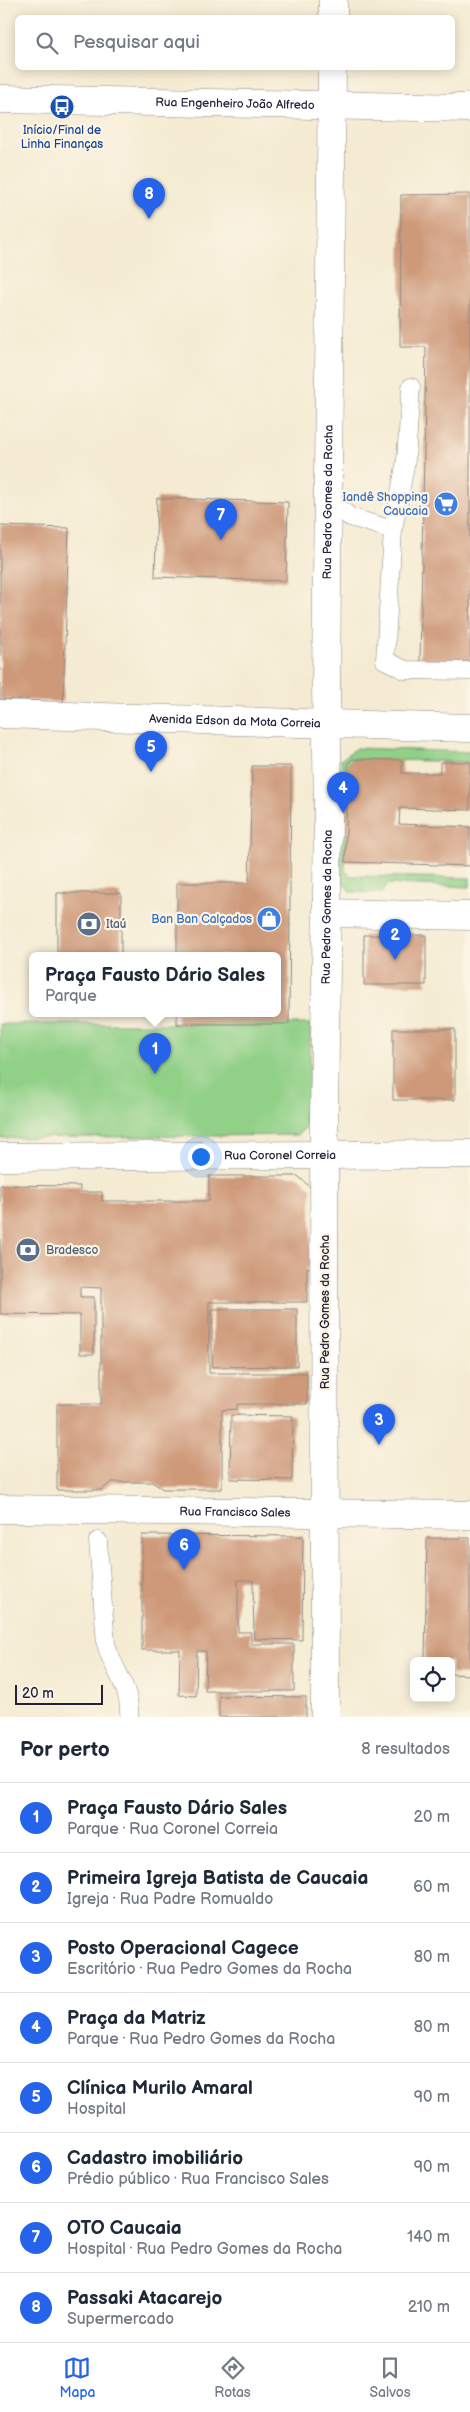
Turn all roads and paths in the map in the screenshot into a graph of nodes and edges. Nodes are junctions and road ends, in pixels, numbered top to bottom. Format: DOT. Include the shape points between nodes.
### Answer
graph roads {
  1 [pos="333,0"];
  2 [pos="333,15"];
  3 [pos="332,70"];
  4 [pos="0,99"];
  5 [pos="332,104"];
  6 [pos="470,108"];
  7 [pos="411,387"];
  8 [pos="328,498"];
  9 [pos="393,530"];
  10 [pos="470,671"];
  11 [pos="0,714"];
  12 [pos="326,725"];
  13 [pos="470,728"];
  14 [pos="327,912"];
  15 [pos="470,916"];
  16 [pos="470,1154"];
  17 [pos="326,1156"];
  18 [pos="0,1157"];
  19 [pos="0,1509"];
  20 [pos="324,1512"];
  21 [pos="470,1515"];
  22 [pos="98,1541"];
  23 [pos="129,1717"];
  24 [pos="325,1717"];
  1 -- 2 [label="street"];
  3 -- 5 [label="street, Rua Pedro Gomes da Rocha"];
  4 -- 5 [label="street, Rua Engenheiro João Alfredo"];
  5 -- 6 [label="street, Rua Engenheiro João Alfredo"];
  5 -- 8 [label="street, Rua Pedro Gomes da Rocha"];
  7 -- 9 [label="lane" via="406,460"];
  8 -- 9 [label="lane" via="350,517"];
  8 -- 12 [label="street, Rua Pedro Gomes da Rocha"];
  9 -- 10 [label="lane" via="385,660 405,670"];
  11 -- 12 [label="street, Avenida Edson da Mota Correia"];
  12 -- 13 [label="street, Avenida Edson da Mota Correia"];
  12 -- 14 [label="street, Rua Pedro Gomes da Rocha"];
  14 -- 15 [label="street"];
  14 -- 17 [label="street, Rua Pedro Gomes da Rocha"];
  16 -- 17 [label="street, Rua Coronel Correia"];
  17 -- 18 [label="street, Rua Coronel Correia"];
  17 -- 20 [label="street, Rua Pedro Gomes da Rocha"];
  19 -- 20 [label="street, Rua Francisco Sales"];
  20 -- 21 [label="street, Rua Francisco Sales"];
  20 -- 24 [label="street, Rua Pedro Gomes da Rocha"];
  22 -- 23 [label="lane" via="106,1644 110,1660 128,1691"];
}
